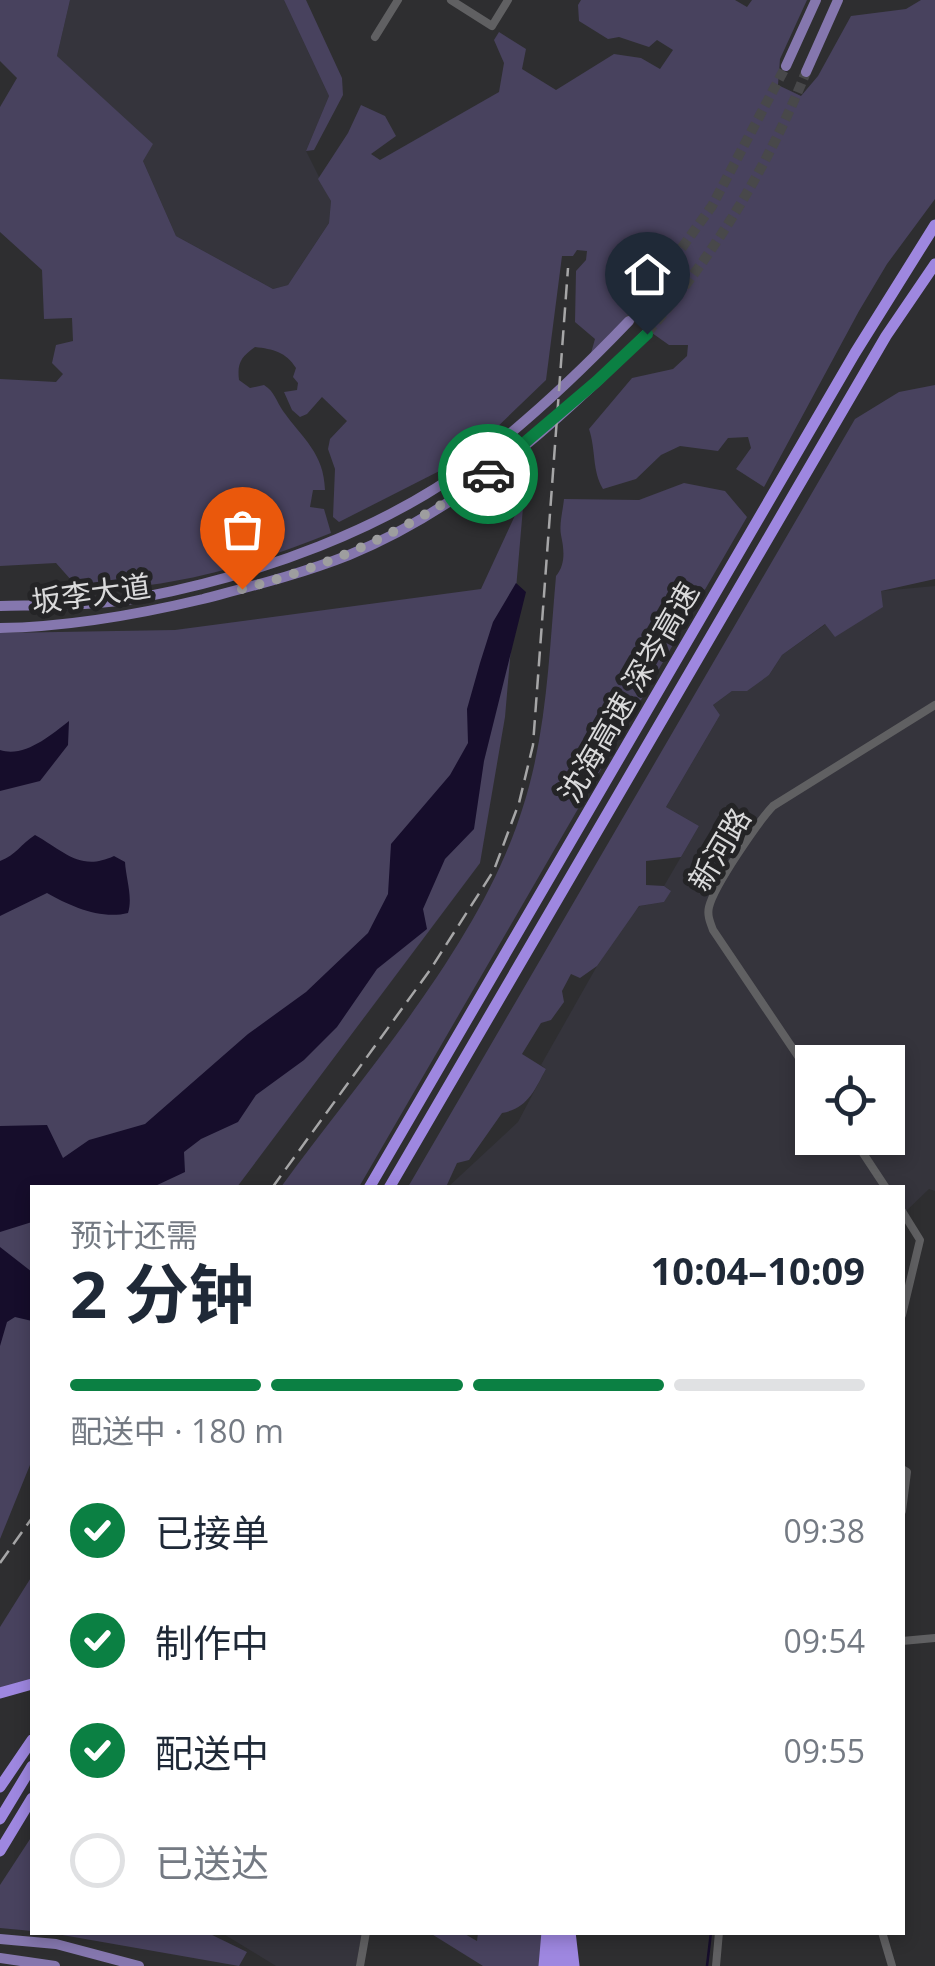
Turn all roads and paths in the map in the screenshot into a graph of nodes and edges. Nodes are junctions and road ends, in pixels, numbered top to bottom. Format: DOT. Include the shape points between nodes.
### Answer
graph roads {
  1 [pos="398,0"];
  2 [pos="451,0"];
  3 [pos="508,0"];
  4 [pos="816,0"];
  5 [pos="838,0"];
  6 [pos="376,37"];
  7 [pos="786,66"];
  8 [pos="806,72"];
  9 [pos="935,225"];
  10 [pos="935,264"];
  11 [pos="630,321"];
  12 [pos="647,334"];
  13 [pos="0,606"];
  14 [pos="0,628"];
  15 [pos="935,705"];
  16 [pos="795,1053"];
  17 [pos="864,1155"];
  18 [pos="392,1184"];
  19 [pos="371,1185"];
  20 [pos="884,1185"];
  21 [pos="905,1217"];
  22 [pos="905,1302"];
  23 [pos="935,1638"];
  24 [pos="905,1641"];
  25 [pos="30,1688"];
  26 [pos="0,1696"];
  27 [pos="30,1743"];
  28 [pos="30,1769"];
  29 [pos="0,1787"];
  30 [pos="30,1802"];
  31 [pos="30,1815"];
  32 [pos="0,1819"];
  33 [pos="0,1854"];
  34 [pos="365,1935"];
  35 [pos="550,1935"];
  36 [pos="551,1935"];
  37 [pos="566,1935"];
  38 [pos="567,1935"];
  39 [pos="719,1935"];
  40 [pos="883,1935"];
  41 [pos="0,1939"];
  42 [pos="0,1958"];
  43 [pos="55,1966"];
  44 [pos="139,1966"];
  45 [pos="360,1966"];
  46 [pos="544,1966"];
  47 [pos="555,1966"];
  48 [pos="564,1966"];
  49 [pos="574,1966"];
  50 [pos="716,1966"];
  51 [pos="892,1966"];
  1 -- 6 [label="street"];
  2 -- 3 [label="street" via="492,26"];
  4 -- 7 [label="main road"];
  5 -- 8 [label="main road"];
  9 -- 19 [label="highway, 沈海高速 深岑高速"];
  10 -- 18 [label="highway, 沈海高速 深岑高速" via="886,336"];
  11 -- 13 [label="main road, 坂李大道" via="466,468 378,521 305,552 144,597"];
  12 -- 14 [label="main road, 坂李大道" via="506,461 350,554 154,611 54,628"];
  15 -- 16 [label="street, 新河路" via="773,806 710,902 713,930"];
  17 -- 20 [label="street"];
  21 -- 22 [label="street" via="920,1240"];
  23 -- 24 [label="street"];
  25 -- 26 [label="highway"];
  27 -- 29 [label="highway"];
  28 -- 32 [label="highway"];
  30 -- 33 [label="highway"];
  31 -- 33 [label="highway"];
  34 -- 45 [label="street"];
  35 -- 46 [label="highway"];
  36 -- 47 [label="highway"];
  37 -- 48 [label="highway"];
  38 -- 49 [label="highway"];
  39 -- 50 [label="street"];
  40 -- 51 [label="street"];
  41 -- 44 [label="main road" via="56,1944"];
  42 -- 43 [label="main road"];
}
